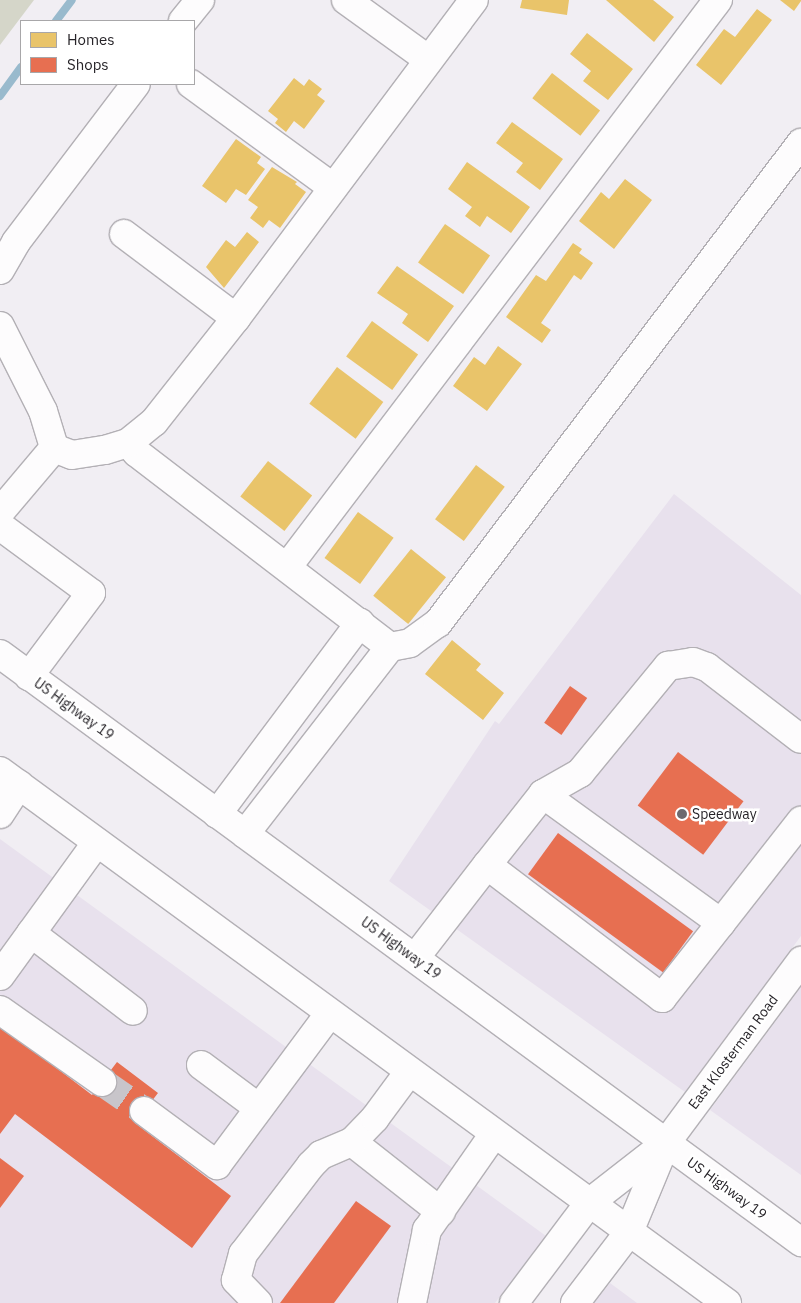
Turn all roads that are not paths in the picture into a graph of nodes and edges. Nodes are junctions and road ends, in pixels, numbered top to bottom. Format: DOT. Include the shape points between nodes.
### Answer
graph roads {
  1 [pos="200,0"];
  2 [pos="346,0"];
  3 [pos="474,0"];
  4 [pos="718,0"];
  5 [pos="185,20"];
  6 [pos="429,60"];
  7 [pos="135,85"];
  8 [pos="192,85"];
  9 [pos="801,143"];
  10 [pos="332,187"];
  11 [pos="124,234"];
  12 [pos="0,270"];
  13 [pos="236,318"];
  14 [pos="0,326"];
  15 [pos="128,443"];
  16 [pos="54,448"];
  17 [pos="0,512"];
  18 [pos="0,526"];
  19 [pos="288,566"];
  20 [pos="360,623"];
  21 [pos="390,646"];
  22 [pos="0,654"];
  23 [pos="29,676"];
  24 [pos="801,739"];
  25 [pos="10,778"];
  26 [pos="543,794"];
  27 [pos="0,814"];
  28 [pos="217,814"];
  29 [pos="801,821"];
  30 [pos="245,834"];
  31 [pos="97,842"];
  32 [pos="487,865"];
  33 [pos="721,923"];
  34 [pos="31,933"];
  35 [pos="415,958"];
  36 [pos="801,961"];
  37 [pos="0,976"];
  38 [pos="0,1010"];
  39 [pos="134,1011"];
  40 [pos="329,1014"];
  41 [pos="201,1065"];
  42 [pos="410,1072"];
  43 [pos="102,1082"];
  44 [pos="259,1108"];
  45 [pos="144,1111"];
  46 [pos="494,1134"];
  47 [pos="352,1142"];
  48 [pos="666,1143"];
  49 [pos="589,1203"];
  50 [pos="440,1212"];
  51 [pos="630,1232"];
  52 [pos="801,1242"];
  53 [pos="258,1303"];
  54 [pos="412,1303"];
  55 [pos="514,1303"];
  56 [pos="575,1303"];
  57 [pos="727,1303"];
  1 -- 5 [label="main road"];
  2 -- 6 [label="main road"];
  3 -- 6 [label="main road"];
  4 -- 19 [label="main road"];
  6 -- 10 [label="main road"];
  7 -- 12 [label="main road" via="16,242"];
  8 -- 10 [label="main road"];
  9 -- 21 [label="main road" via="438,623 410,643"];
  10 -- 13 [label="main road"];
  11 -- 13 [label="main road"];
  13 -- 15 [label="main road" via="181,391 147,428"];
  14 -- 16 [label="main road" via="43,411"];
  15 -- 16 [label="main road" via="72,455"];
  15 -- 19 [label="main road"];
  16 -- 17 [label="main road"];
  18 -- 23 [label="main road" via="91,593"];
  19 -- 20 [label="main road"];
  20 -- 21 [label="main road"];
  20 -- 28 [label="main road"];
  21 -- 30 [label="main road"];
  22 -- 23 [label="main road, US Highway 19"];
  23 -- 28 [label="main road, US Highway 19"];
  24 -- 26 [label="main road" via="707,667 693,662 680,663 668,666 657,676 580,773"];
  25 -- 27 [label="main road"];
  25 -- 31 [label="main road"];
  26 -- 32 [label="main road"];
  26 -- 33 [label="main road"];
  28 -- 30 [label="main road, US Highway 19"];
  29 -- 33 [label="main road"];
  30 -- 35 [label="main road, US Highway 19"];
  31 -- 34 [label="main road"];
  31 -- 40 [label="main road"];
  32 -- 33 [label="main road" via="662,998"];
  32 -- 35 [label="main road"];
  34 -- 37 [label="main road"];
  34 -- 39 [label="main road"];
  35 -- 48 [label="main road, US Highway 19"];
  36 -- 48 [label="main road, East Klosterman Road"];
  38 -- 43 [label="main road"];
  40 -- 42 [label="main road"];
  40 -- 44 [label="main road"];
  41 -- 44 [label="main road"];
  42 -- 46 [label="main road"];
  42 -- 47 [label="main road"];
  44 -- 45 [label="main road" via="217,1165"];
  46 -- 49 [label="main road"];
  46 -- 50 [label="main road"];
  47 -- 50 [label="main road"];
  47 -- 53 [label="main road" via="321,1155 311,1165 243,1254 236,1280"];
  48 -- 49 [label="main road, East Klosterman Road"];
  48 -- 51 [label="main road, East Klosterman Road"];
  48 -- 52 [label="main road, US Highway 19"];
  49 -- 51 [label="main road"];
  49 -- 55 [label="main road, East Klosterman Road"];
  50 -- 54 [label="main road" via="423,1240"];
  51 -- 56 [label="main road, East Klosterman Road"];
  51 -- 57 [label="main road"];
}
